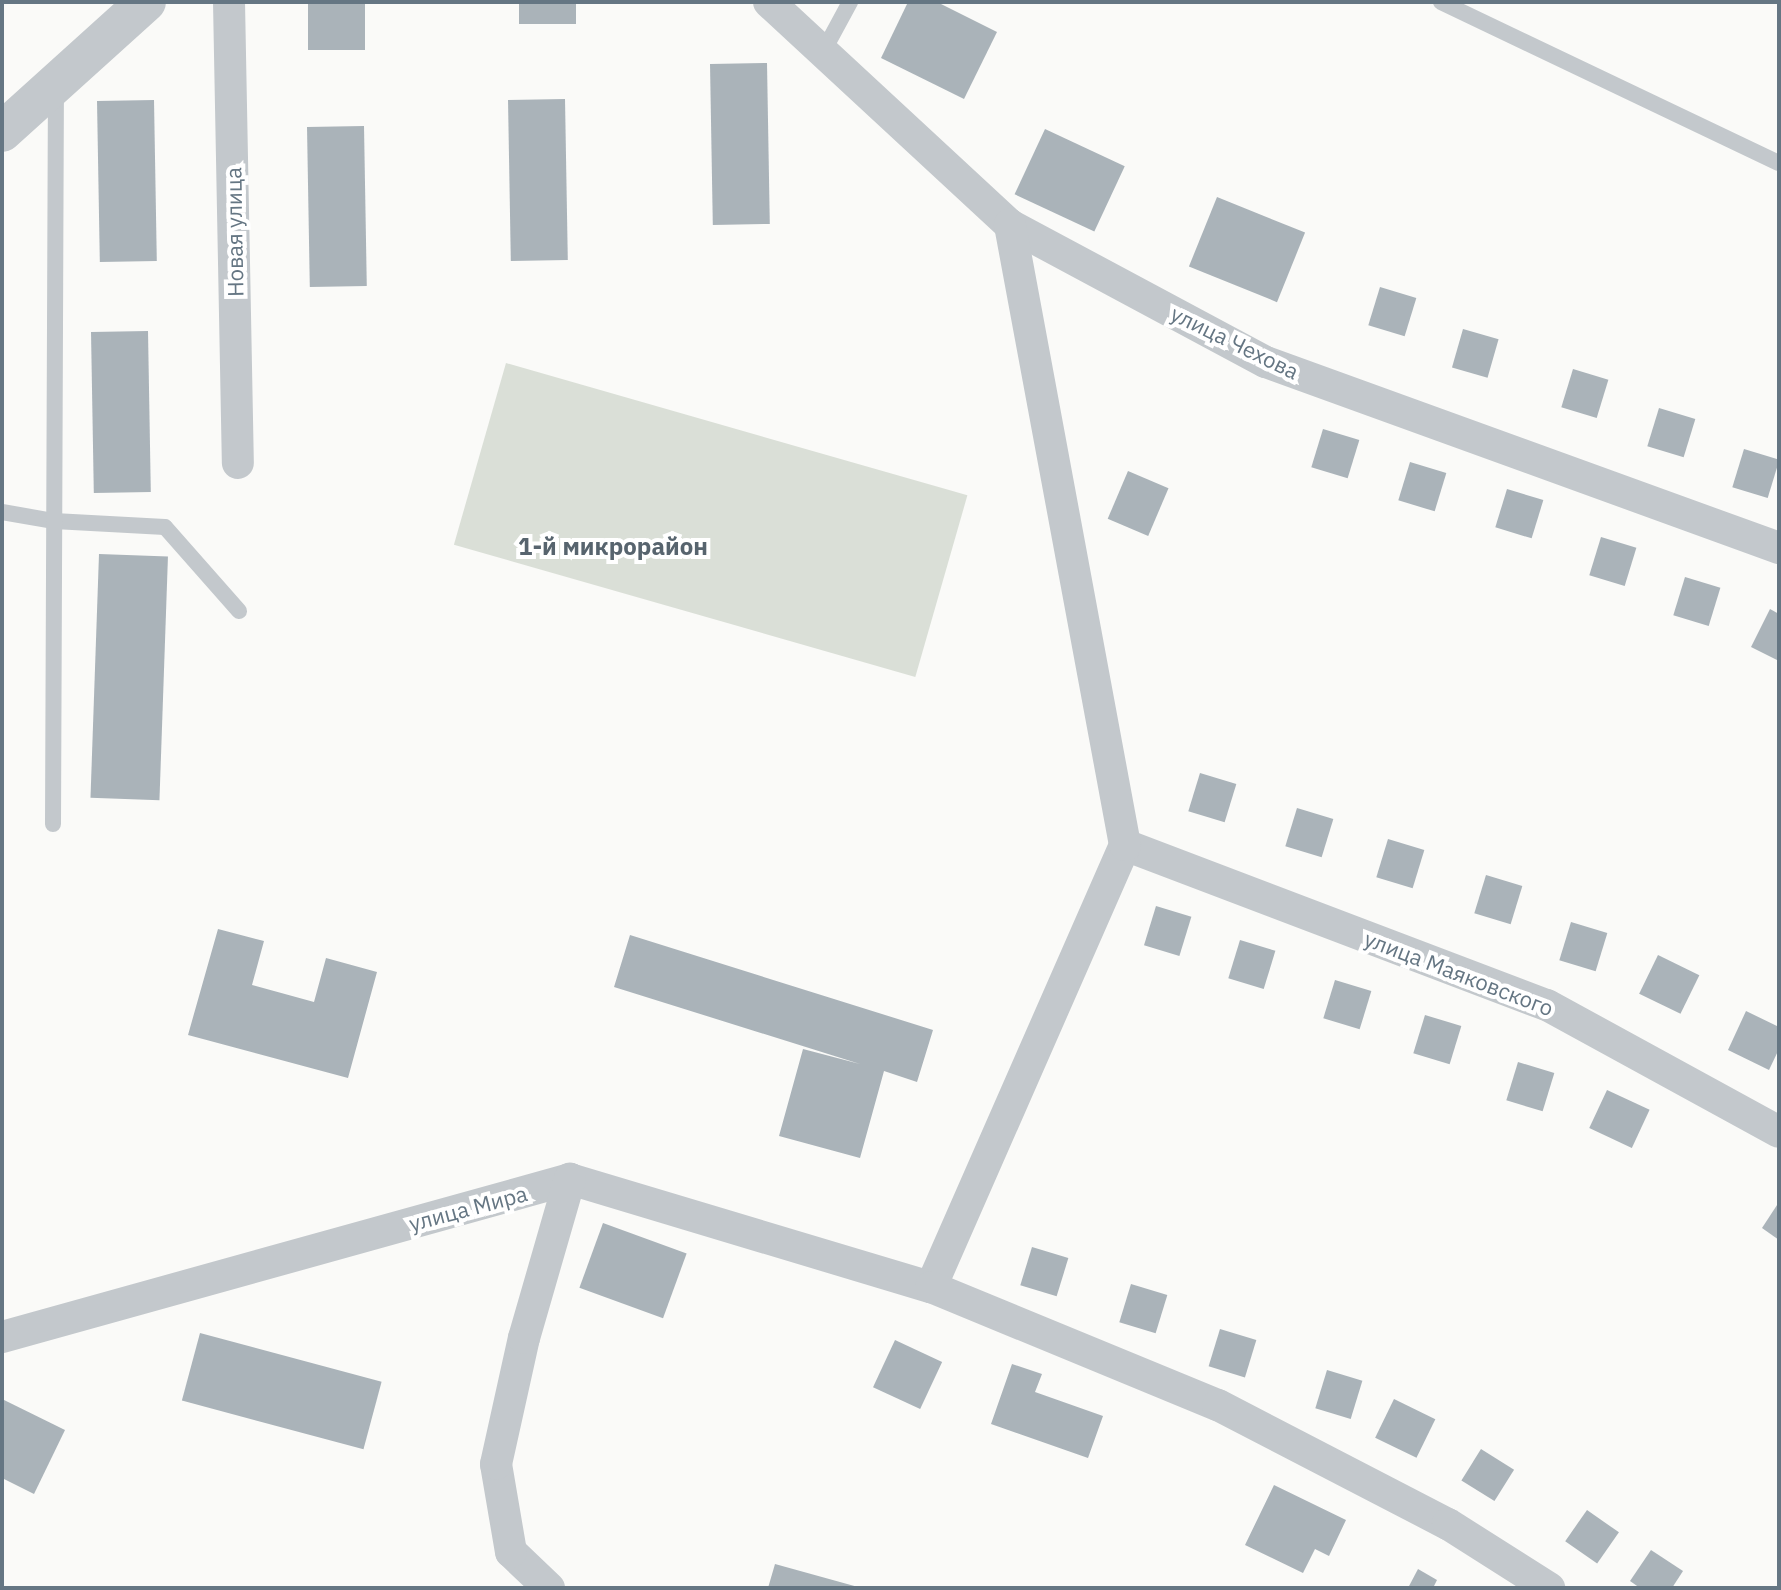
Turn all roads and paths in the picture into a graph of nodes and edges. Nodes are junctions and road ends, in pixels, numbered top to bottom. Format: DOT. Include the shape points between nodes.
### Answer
graph roads {
  1 [pos="146,2"];
  2 [pos="229,2"];
  3 [pos="769,2"];
  4 [pos="850,2"];
  5 [pos="1441,2"];
  6 [pos="823,52"];
  7 [pos="56,82"];
  8 [pos="2,132"];
  9 [pos="1779,163"];
  10 [pos="1010,225"];
  11 [pos="238,463"];
  12 [pos="2,512"];
  13 [pos="54,521"];
  14 [pos="1779,548"];
  15 [pos="239,611"];
  16 [pos="53,824"];
  17 [pos="1125,845"];
  18 [pos="1779,1132"];
  19 [pos="570,1179"];
  20 [pos="931,1287"];
  21 [pos="2,1337"];
  22 [pos="549,1588"];
  23 [pos="1549,1588"];
  1 -- 7 [label="street"];
  2 -- 11 [label="street, Новая улица"];
  3 -- 6 [label="street, улица Чехова"];
  4 -- 6 [label="lane"];
  5 -- 9 [label="lane"];
  6 -- 10 [label="street, улица Чехова"];
  7 -- 8 [label="street"];
  7 -- 13 [label="lane"];
  10 -- 14 [label="street, улица Чехова" via="1266,362"];
  10 -- 17 [label="street"];
  12 -- 13 [label="lane"];
  13 -- 15 [label="lane" via="165,527"];
  13 -- 16 [label="lane"];
  17 -- 18 [label="street, улица Маяковского" via="1547,1005"];
  17 -- 20 [label="street"];
  19 -- 20 [label="street"];
  19 -- 21 [label="street, улица Мира"];
  19 -- 22 [label="street" via="524,1338 496,1464 511,1552"];
  20 -- 23 [label="street" via="1218,1405 1448,1524"];
}
